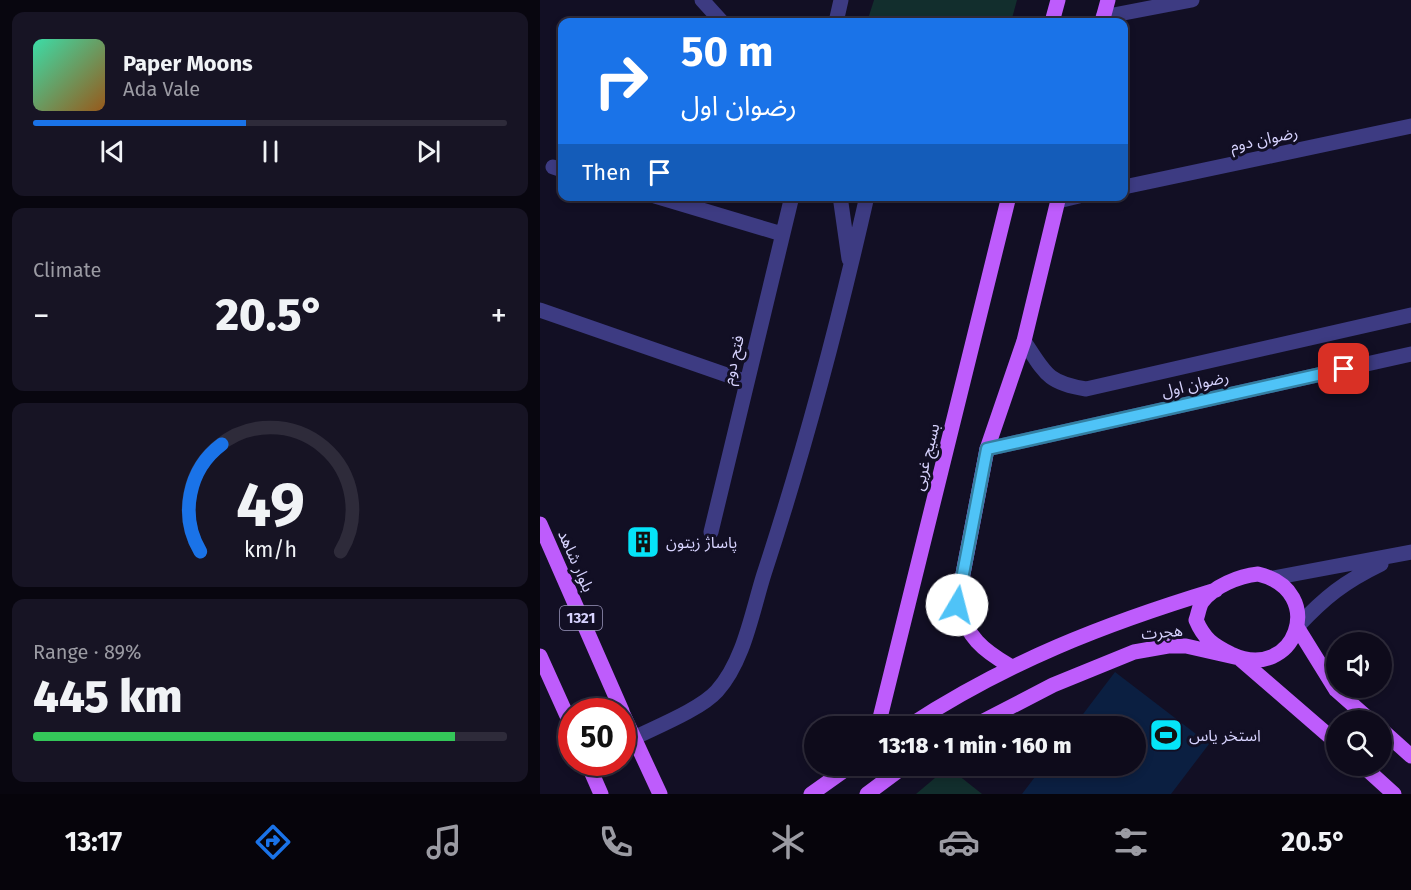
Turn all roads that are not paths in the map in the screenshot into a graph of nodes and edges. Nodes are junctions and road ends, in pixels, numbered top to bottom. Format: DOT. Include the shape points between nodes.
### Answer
graph roads {
  1 [pos="702,0"];
  2 [pos="841,0"];
  3 [pos="1058,0"];
  4 [pos="1108,0"];
  5 [pos="1192,0"];
  6 [pos="718,18"];
  7 [pos="837,18"];
  8 [pos="1053,18"];
  9 [pos="1103,18"];
  10 [pos="1111,18"];
  11 [pos="1411,126"];
  12 [pos="1128,186"];
  13 [pos="672,201"];
  14 [pos="791,201"];
  15 [pos="841,201"];
  16 [pos="866,201"];
  17 [pos="1008,201"];
  18 [pos="1052,201"];
  19 [pos="782,234"];
  20 [pos="851,267"];
  21 [pos="540,310"];
  22 [pos="1411,315"];
  23 [pos="1024,341"];
  24 [pos="1411,354"];
  25 [pos="747,382"];
  26 [pos="987,449"];
  27 [pos="540,524"];
  28 [pos="711,532"];
  29 [pos="1405,554"];
  30 [pos="1273,578"];
  31 [pos="1216,590"];
  32 [pos="1297,627"];
  33 [pos="540,656"];
  34 [pos="1239,658"];
  35 [pos="1010,666"];
  36 [pos="559,698"];
  37 [pos="616,698"];
  38 [pos="1359,710"];
  39 [pos="880,716"];
  40 [pos="926,716"];
  41 [pos="993,716"];
  42 [pos="1326,733"];
  43 [pos="636,737"];
  44 [pos="1392,739"];
  45 [pos="636,742"];
  46 [pos="1411,756"];
  47 [pos="593,776"];
  48 [pos="836,776"];
  49 [pos="891,776"];
  50 [pos="1374,776"];
  51 [pos="601,794"];
  52 [pos="660,794"];
  53 [pos="811,794"];
  54 [pos="867,794"];
  55 [pos="1394,794"];
  1 -- 6 [label="street"];
  2 -- 7 [label="street"];
  3 -- 8 [label="main road"];
  4 -- 9 [label="main road"];
  5 -- 10 [label="street"];
  11 -- 12 [label="street, رضوان دوم"];
  13 -- 19 [label="street"];
  14 -- 19 [label="street, فتح دوم"];
  15 -- 20 [label="street"];
  16 -- 20 [label="street"];
  17 -- 39 [label="main road, بسیج غربی"];
  18 -- 23 [label="main road"];
  19 -- 25 [label="street, فتح دوم"];
  20 -- 43 [label="street" via="794,482 736,663 716,692"];
  21 -- 25 [label="street"];
  22 -- 23 [label="street, رضوان اول" via="1086,389 1060,385 1040,366"];
  23 -- 26 [label="main road"];
  24 -- 26 [label="street, رضوان اول"];
  25 -- 28 [label="street, فتح دوم"];
  26 -- 35 [label="main road" via="957,605 965,628 984,651"];
  27 -- 37 [label="main road, بلوار شاهد / 1321"];
  29 -- 30 [label="street"];
  29 -- 32 [label="street" via="1346,581 1324,597"];
  30 -- 31 [label="main road" via="1245,576"];
  30 -- 32 [label="main road" via="1294,598"];
  31 -- 34 [label="main road" via="1202,602 1196,620 1202,635 1213,646"];
  31 -- 35 [label="main road, هجرت" via="1105,625"];
  32 -- 34 [label="main road" via="1292,641 1275,655 1254,661"];
  32 -- 38 [label="main road" via="1336,690"];
  33 -- 36 [label="main road"];
  34 -- 41 [label="main road, هجرت" via="1186,646 1134,652 1053,685"];
  34 -- 42 [label="main road, هجرت"];
  35 -- 40 [label="main road, هجرت"];
  44 -- 46 [label="main road"];
  45 -- 52 [label="main road, بلوار شاهد / 1321"];
  47 -- 51 [label="main road"];
  48 -- 53 [label="main road"];
  49 -- 54 [label="main road"];
  50 -- 55 [label="main road"];
}
